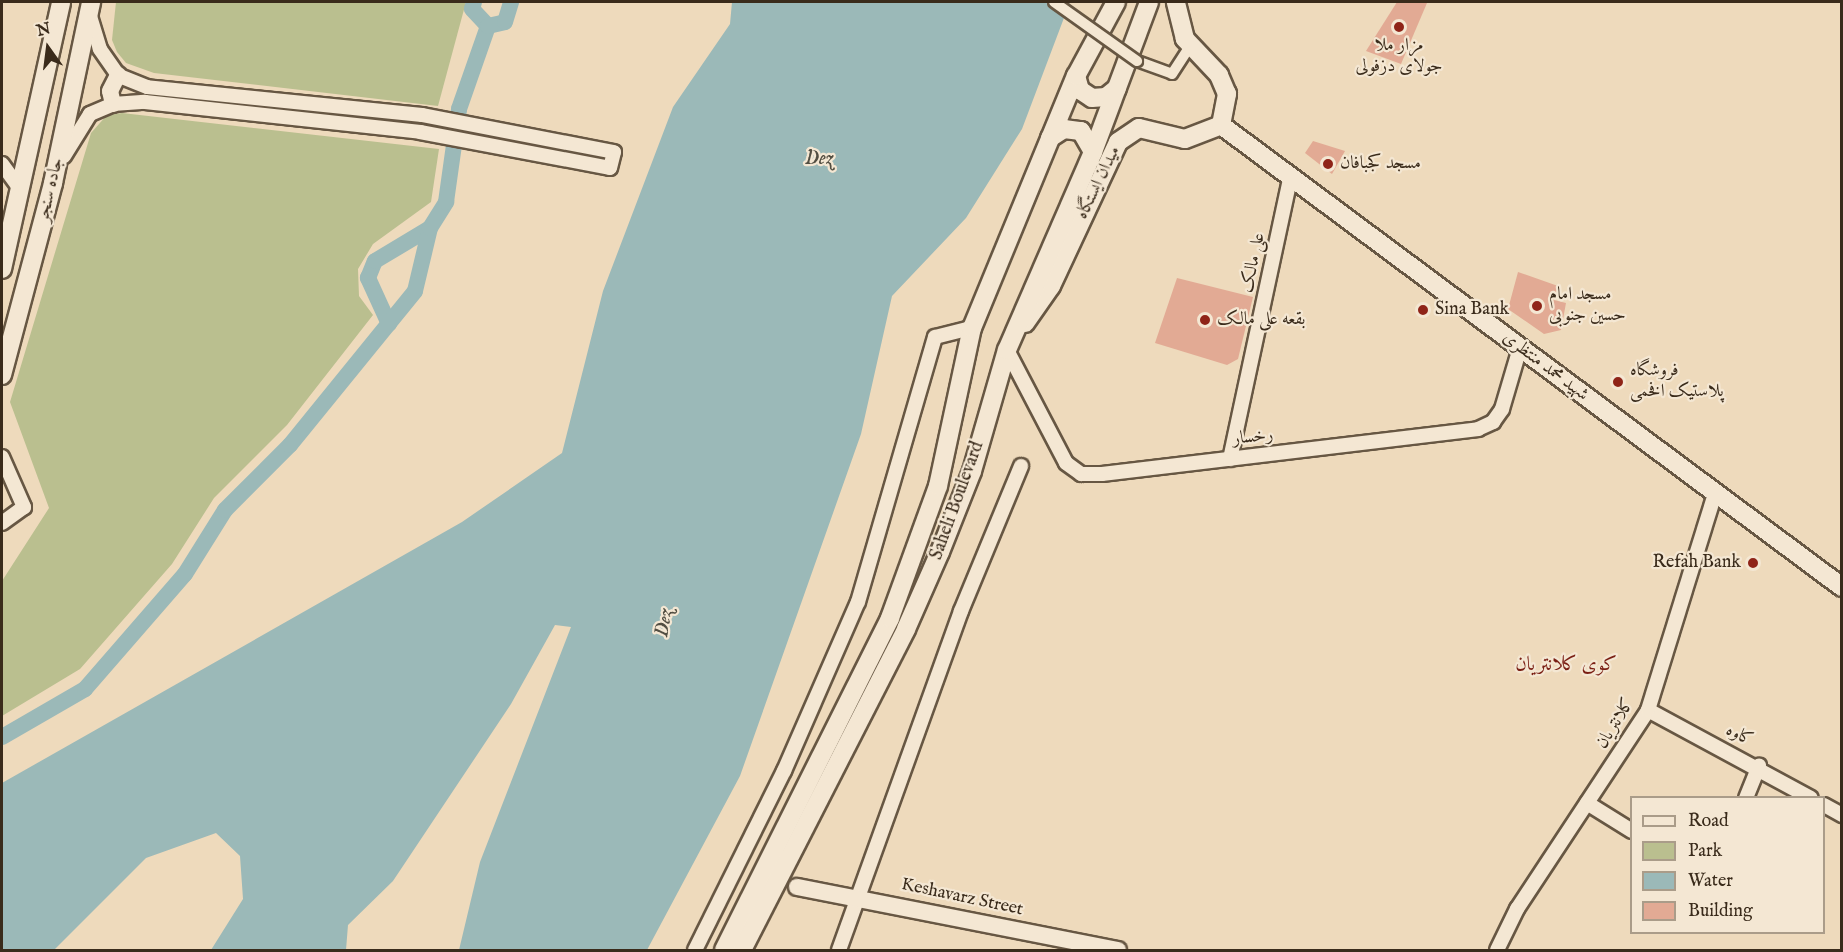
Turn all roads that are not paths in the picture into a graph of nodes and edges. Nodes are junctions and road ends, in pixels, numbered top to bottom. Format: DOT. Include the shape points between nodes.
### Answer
graph roads {
  1 [pos="61,2"];
  2 [pos="1054,2"];
  3 [pos="1116,2"];
  4 [pos="1149,2"];
  5 [pos="1176,2"];
  6 [pos="89,6"];
  7 [pos="1191,46"];
  8 [pos="118,75"];
  9 [pos="1076,76"];
  10 [pos="1117,88"];
  11 [pos="113,104"];
  12 [pos="1221,125"];
  13 [pos="1050,138"];
  14 [pos="546,139"];
  15 [pos="1093,152"];
  16 [pos="543,153"];
  17 [pos="2,164"];
  18 [pos="1290,180"];
  19 [pos="53,183"];
  20 [pos="20,189"];
  21 [pos="2,269"];
  22 [pos="972,328"];
  23 [pos="1520,348"];
  24 [pos="1007,350"];
  25 [pos="2,375"];
  26 [pos="2,457"];
  27 [pos="1230,459"];
  28 [pos="942,464"];
  29 [pos="1022,466"];
  30 [pos="972,471"];
  31 [pos="1715,493"];
  32 [pos="2,523"];
  33 [pos="1842,587"];
  34 [pos="1648,710"];
  35 [pos="1759,766"];
  36 [pos="1747,796"];
  37 [pos="1808,796"];
  38 [pos="1587,803"];
  39 [pos="1825,806"];
  40 [pos="1842,815"];
  41 [pos="1630,830"];
  42 [pos="796,887"];
  43 [pos="859,896"];
  44 [pos="1095,949"];
  45 [pos="695,951"];
  46 [pos="724,951"];
  47 [pos="742,951"];
  48 [pos="839,951"];
  49 [pos="1118,951"];
  50 [pos="1497,951"];
  1 -- 20 [label="main road, جاده سنجر"];
  2 -- 7 [label="street, bridge" via="1137,61 1172,74"];
  3 -- 9 [label="main road, Saheli Boulevard"];
  4 -- 10 [label="main road, Saheli Boulevard"];
  5 -- 7 [label="main road" via="1178,24"];
  6 -- 8 [label="street" via="100,49"];
  6 -- 19 [label="main road, جاده سنجر"];
  7 -- 12 [label="main road" via="1219,75 1227,94"];
  8 -- 11 [label="street" via="110,91"];
  8 -- 14 [label="street" via="147,87 422,115"];
  9 -- 10 [label="main road" via="1080,90 1092,98 1106,98"];
  9 -- 13 [label="main road, Saheli Boulevard"];
  10 -- 15 [label="main road, Saheli Boulevard"];
  11 -- 16 [label="street" via="145,102 420,132"];
  11 -- 19 [label="street" via="90,114 74,134"];
  12 -- 18 [label="main road, شهید محمد منتظری"];
  12 -- 24 [label="main road, میدان ایستگاه" via="1185,139 1139,128 1118,142 1051,286"];
  13 -- 15 [label="main road" via="1064,129 1081,130"];
  13 -- 22 [label="main road, Saheli Boulevard"];
  14 -- 16 [label="street"];
  14 -- 16 [label="street" via="614,152 610,168"];
  15 -- 24 [label="main road, Saheli Boulevard"];
  17 -- 20 [label="street"];
  18 -- 23 [label="main road, شهید محمد منتظری"];
  18 -- 27 [label="street, علی مالک"];
  19 -- 25 [label="main road, جاده سنجر"];
  20 -- 21 [label="main road, جاده سنجر"];
  22 -- 28 [label="main road, Saheli Boulevard"];
  22 -- 45 [label="street" via="935,337 858,602 784,771"];
  23 -- 27 [label="street, رخسار" via="1502,409 1493,422 1479,429"];
  23 -- 31 [label="main road, شهید محمد منتظری"];
  24 -- 27 [label="street, رخسار" via="1049,437 1066,463 1080,474"];
  24 -- 30 [label="main road, Saheli Boulevard"];
  26 -- 32 [label="street" via="24,507"];
  28 -- 30 [label="main road" via="956,476"];
  28 -- 46 [label="main road, Saheli Boulevard" via="920,542 890,618"];
  29 -- 43 [label="street" via="961,611"];
  30 -- 47 [label="main road, Saheli Boulevard" via="906,629"];
  31 -- 33 [label="main road, شهید محمد منتظری"];
  31 -- 34 [label="street, کلانتریان"];
  34 -- 35 [label="street, کاوه"];
  34 -- 38 [label="street, کلانتریان"];
  35 -- 36 [label="street"];
  35 -- 37 [label="street, کاوه"];
  38 -- 41 [label="street"];
  38 -- 50 [label="street, کلانتریان" via="1517,909"];
  39 -- 40 [label="street"];
  42 -- 43 [label="street, Keshavarz Street"];
  43 -- 44 [label="street, Keshavarz Street"];
  43 -- 48 [label="street"];
  44 -- 49 [label="street, Keshavarz Street"];
}
